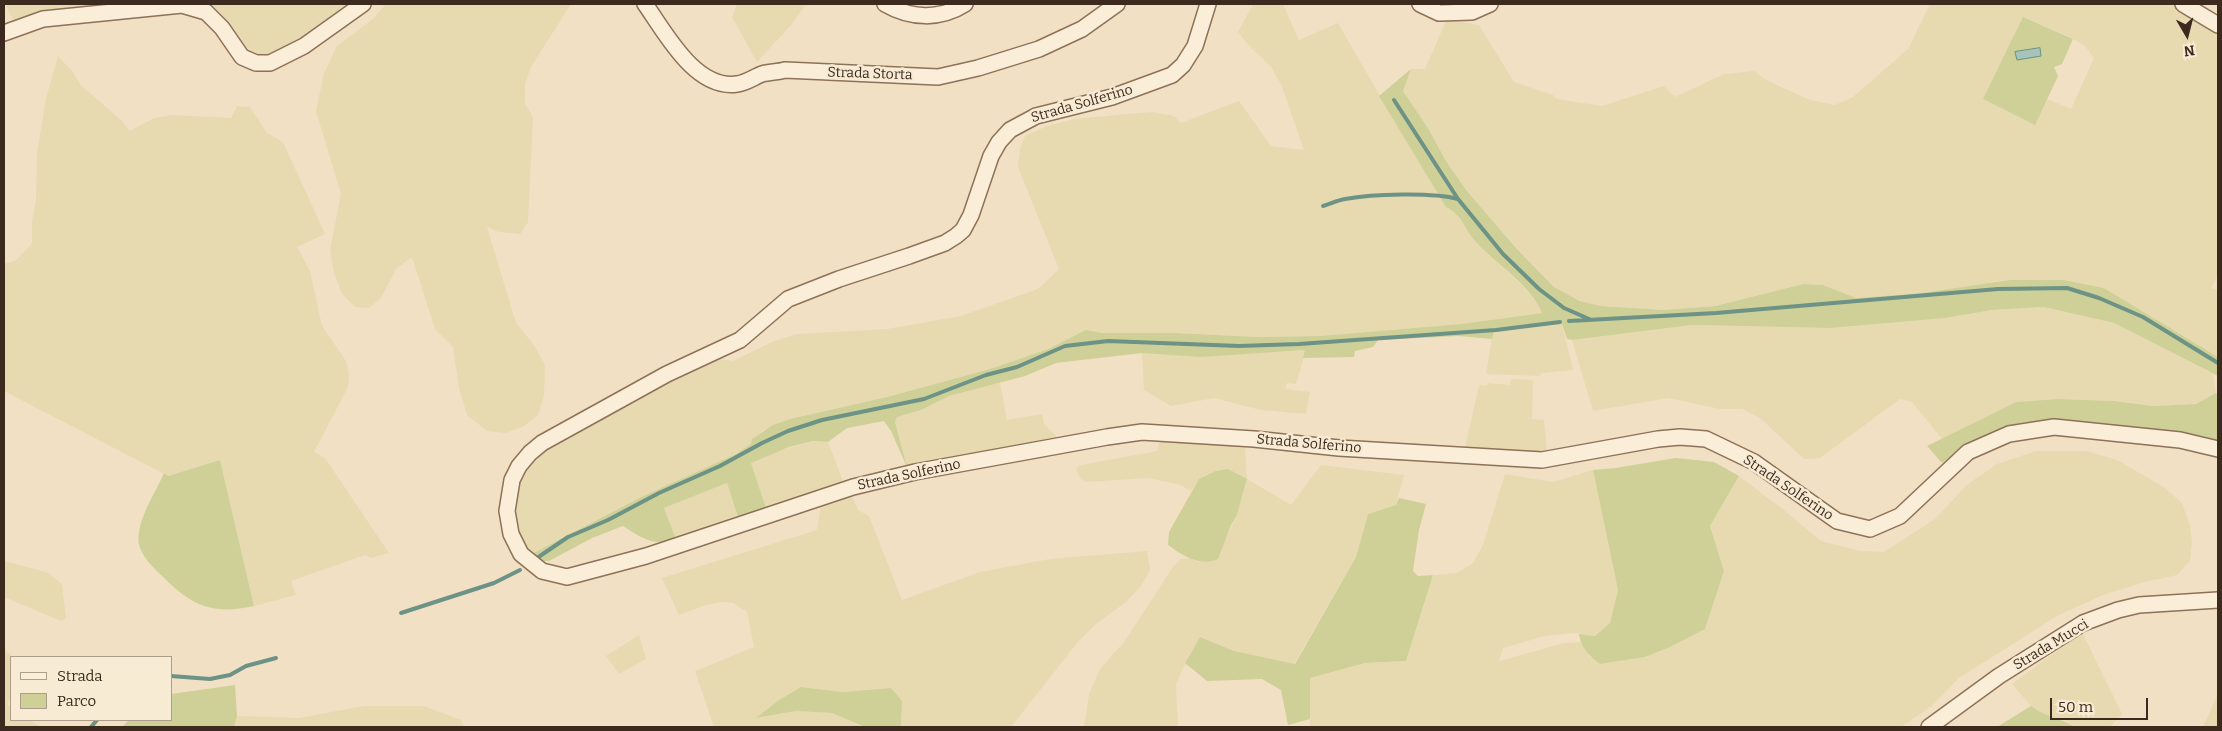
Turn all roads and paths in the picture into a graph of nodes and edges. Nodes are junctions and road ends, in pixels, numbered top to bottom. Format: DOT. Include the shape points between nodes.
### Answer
graph roads {
  1 [pos="363,4"];
  2 [pos="645,4"];
  3 [pos="885,4"];
  4 [pos="965,4"];
  5 [pos="1118,4"];
  6 [pos="1208,4"];
  7 [pos="1420,4"];
  8 [pos="1490,4"];
  9 [pos="2183,4"];
  10 [pos="2218,25"];
  11 [pos="4,33"];
  12 [pos="2218,449"];
  13 [pos="2218,600"];
  14 [pos="1929,727"];
  1 -- 11 [label="street" via="304,46 270,63 256,63 242,57 206,12 182,5 44,19"];
  2 -- 5 [label="street, Strada Storta" via="686,61 705,77 720,83 737,84 762,74 785,70 938,77 1040,49 1082,29"];
  3 -- 4 [label="street" via="911,15 929,16"];
  6 -- 12 [label="street, Strada Solferino" via="1195,46 1172,75 1112,97 1036,116 1010,130 991,156 971,215 956,236 928,250 788,298 740,340 667,374 542,443 530,453 512,480 507,511 511,534 521,554 542,571 579,575 853,487 914,472 1142,432 1542,460 1658,439 1706,440 1754,462 1837,521 1870,529 1900,516 1968,452 2009,434 2054,427 2180,440"];
  7 -- 8 [label="street" via="1438,13 1472,12"];
  9 -- 10 [label="street"];
  13 -- 14 [label="street, Strada Mucci" via="2139,605 2083,623 1999,676"];
}
